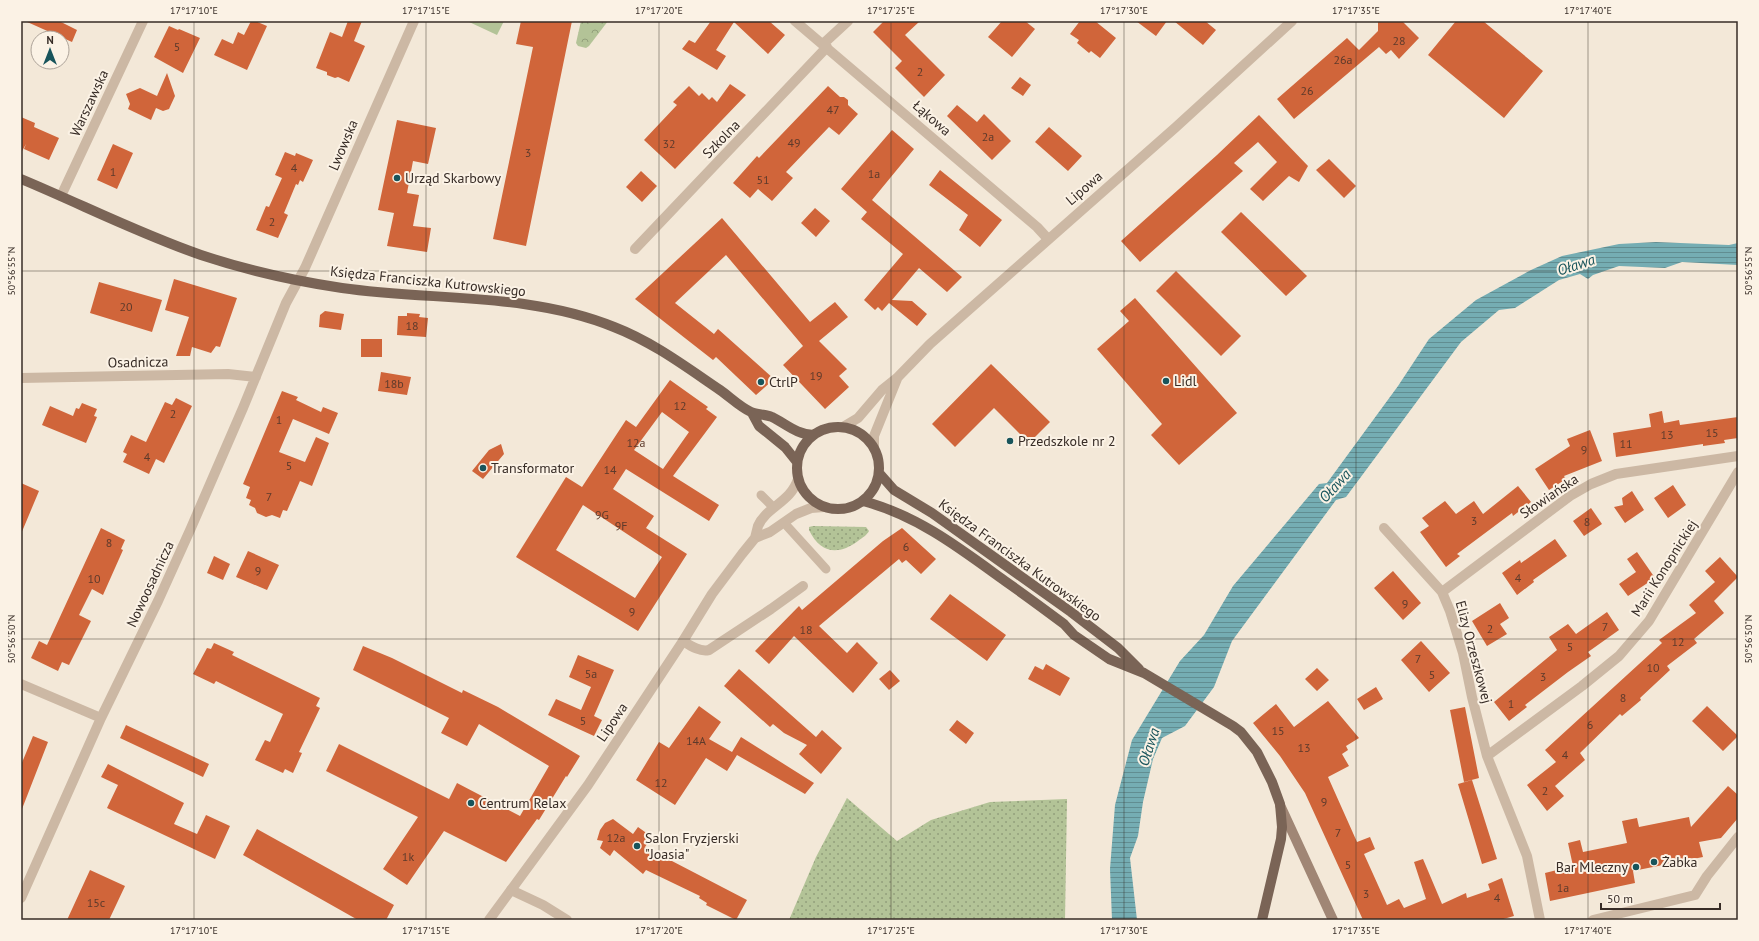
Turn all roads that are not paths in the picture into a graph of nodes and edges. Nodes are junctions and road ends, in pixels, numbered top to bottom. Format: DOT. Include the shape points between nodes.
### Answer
graph roads {
  1 [pos="143,21"];
  2 [pos="414,21"];
  3 [pos="795,21"];
  4 [pos="848,21"];
  5 [pos="1292,21"];
  6 [pos="825,46"];
  7 [pos="21,179"];
  8 [pos="61,196"];
  9 [pos="1048,239"];
  10 [pos="635,250"];
  11 [pos="298,280"];
  12 [pos="256,377"];
  13 [pos="21,378"];
  14 [pos="897,378"];
  15 [pos="752,413"];
  16 [pos="843,427"];
  17 [pos="814,435"];
  18 [pos="874,448"];
  19 [pos="1738,456"];
  20 [pos="796,462"];
  21 [pos="1738,472"];
  22 [pos="879,473"];
  23 [pos="798,479"];
  24 [pos="760,495"];
  25 [pos="863,501"];
  26 [pos="771,505"];
  27 [pos="824,507"];
  28 [pos="788,526"];
  29 [pos="1384,528"];
  30 [pos="755,538"];
  31 [pos="826,569"];
  32 [pos="803,586"];
  33 [pos="1442,592"];
  34 [pos="683,641"];
  35 [pos="1144,673"];
  36 [pos="21,684"];
  37 [pos="101,718"];
  38 [pos="1487,756"];
  39 [pos="1280,804"];
  40 [pos="1738,837"];
  41 [pos="511,890"];
  42 [pos="21,898"];
  43 [pos="489,920"];
  44 [pos="567,920"];
  45 [pos="1262,920"];
  46 [pos="1333,920"];
  47 [pos="1540,920"];
  48 [pos="1593,920"];
  1 -- 8 [label="street, Warszawska"];
  2 -- 11 [label="street, Lwowska"];
  3 -- 6 [label="street, Łąkowa"];
  4 -- 6 [label="street, Szkolna"];
  5 -- 9 [label="street, Lipowa"];
  6 -- 9 [label="street, Łąkowa"];
  6 -- 10 [label="street, Szkolna"];
  7 -- 8 [label="main road, Księdza Franciszka Kutrowskiego"];
  8 -- 11 [label="main road, Księdza Franciszka Kutrowskiego" via="201,254"];
  9 -- 14 [label="street, Lipowa" via="930,344"];
  11 -- 12 [label="street, Nowoosadnicza"];
  11 -- 15 [label="main road, Księdza Franciszka Kutrowskiego" via="396,294 529,304 583,316 616,327 650,344"];
  12 -- 13 [label="street, Osadnicza" via="228,374"];
  12 -- 37 [label="street, Nowoosadnicza" via="163,591"];
  14 -- 16 [label="street, Lipowa" via="882,390 858,418"];
  14 -- 18 [label="street, Lipowa" via="874,436"];
  15 -- 17 [label="main road, Księdza Franciszka Kutrowskiego" via="770,416 801,434"];
  15 -- 20 [label="main road, Księdza Franciszka Kutrowskiego" via="759,426 786,447"];
  16 -- 17 [label="main road" via="826,428"];
  16 -- 18 [label="main road" via="861,434"];
  17 -- 20 [label="main road" via="800,450"];
  18 -- 22 [label="main road"];
  19 -- 33 [label="street, Słowiańska" via="1616,474 1591,484 1570,496"];
  20 -- 23 [label="main road"];
  21 -- 38 [label="street, Marii Konopnickiej" via="1649,621 1619,656"];
  22 -- 25 [label="main road" via="876,484"];
  22 -- 35 [label="main road, Księdza Franciszka Kutrowskiego" via="898,493 932,513 1071,612 1118,648"];
  23 -- 27 [label="main road" via="807,496"];
  23 -- 30 [label="street, Lipowa" via="791,492 764,517"];
  24 -- 26 [label="street"];
  25 -- 27 [label="main road" via="844,509"];
  25 -- 35 [label="main road, Księdza Franciszka Kutrowskiego" via="890,508 933,530 967,552 1109,659"];
  27 -- 30 [label="street, Lipowa" via="800,511 770,532"];
  28 -- 31 [label="street"];
  29 -- 33 [label="street, Elizy Orzeszkowej"];
  30 -- 34 [label="street, Lipowa" via="712,594"];
  32 -- 34 [label="street" via="709,650 693,648"];
  33 -- 38 [label="street, Elizy Orzeszkowej" via="1462,653"];
  34 -- 41 [label="street, Lipowa" via="588,785"];
  35 -- 39 [label="main road, Księdza Franciszka Kutrowskiego" via="1241,732 1257,752"];
  36 -- 37 [label="street"];
  37 -- 42 [label="street, Nowoosadnicza"];
  38 -- 47 [label="street, Elizy Orzeszkowej" via="1528,856"];
  39 -- 45 [label="main road" via="1281,839"];
  39 -- 46 [label="main road, Księdza Franciszka Kutrowskiego"];
  40 -- 48 [label="street" via="1695,895"];
  41 -- 43 [label="street, Lipowa"];
  41 -- 44 [label="street"];
}
